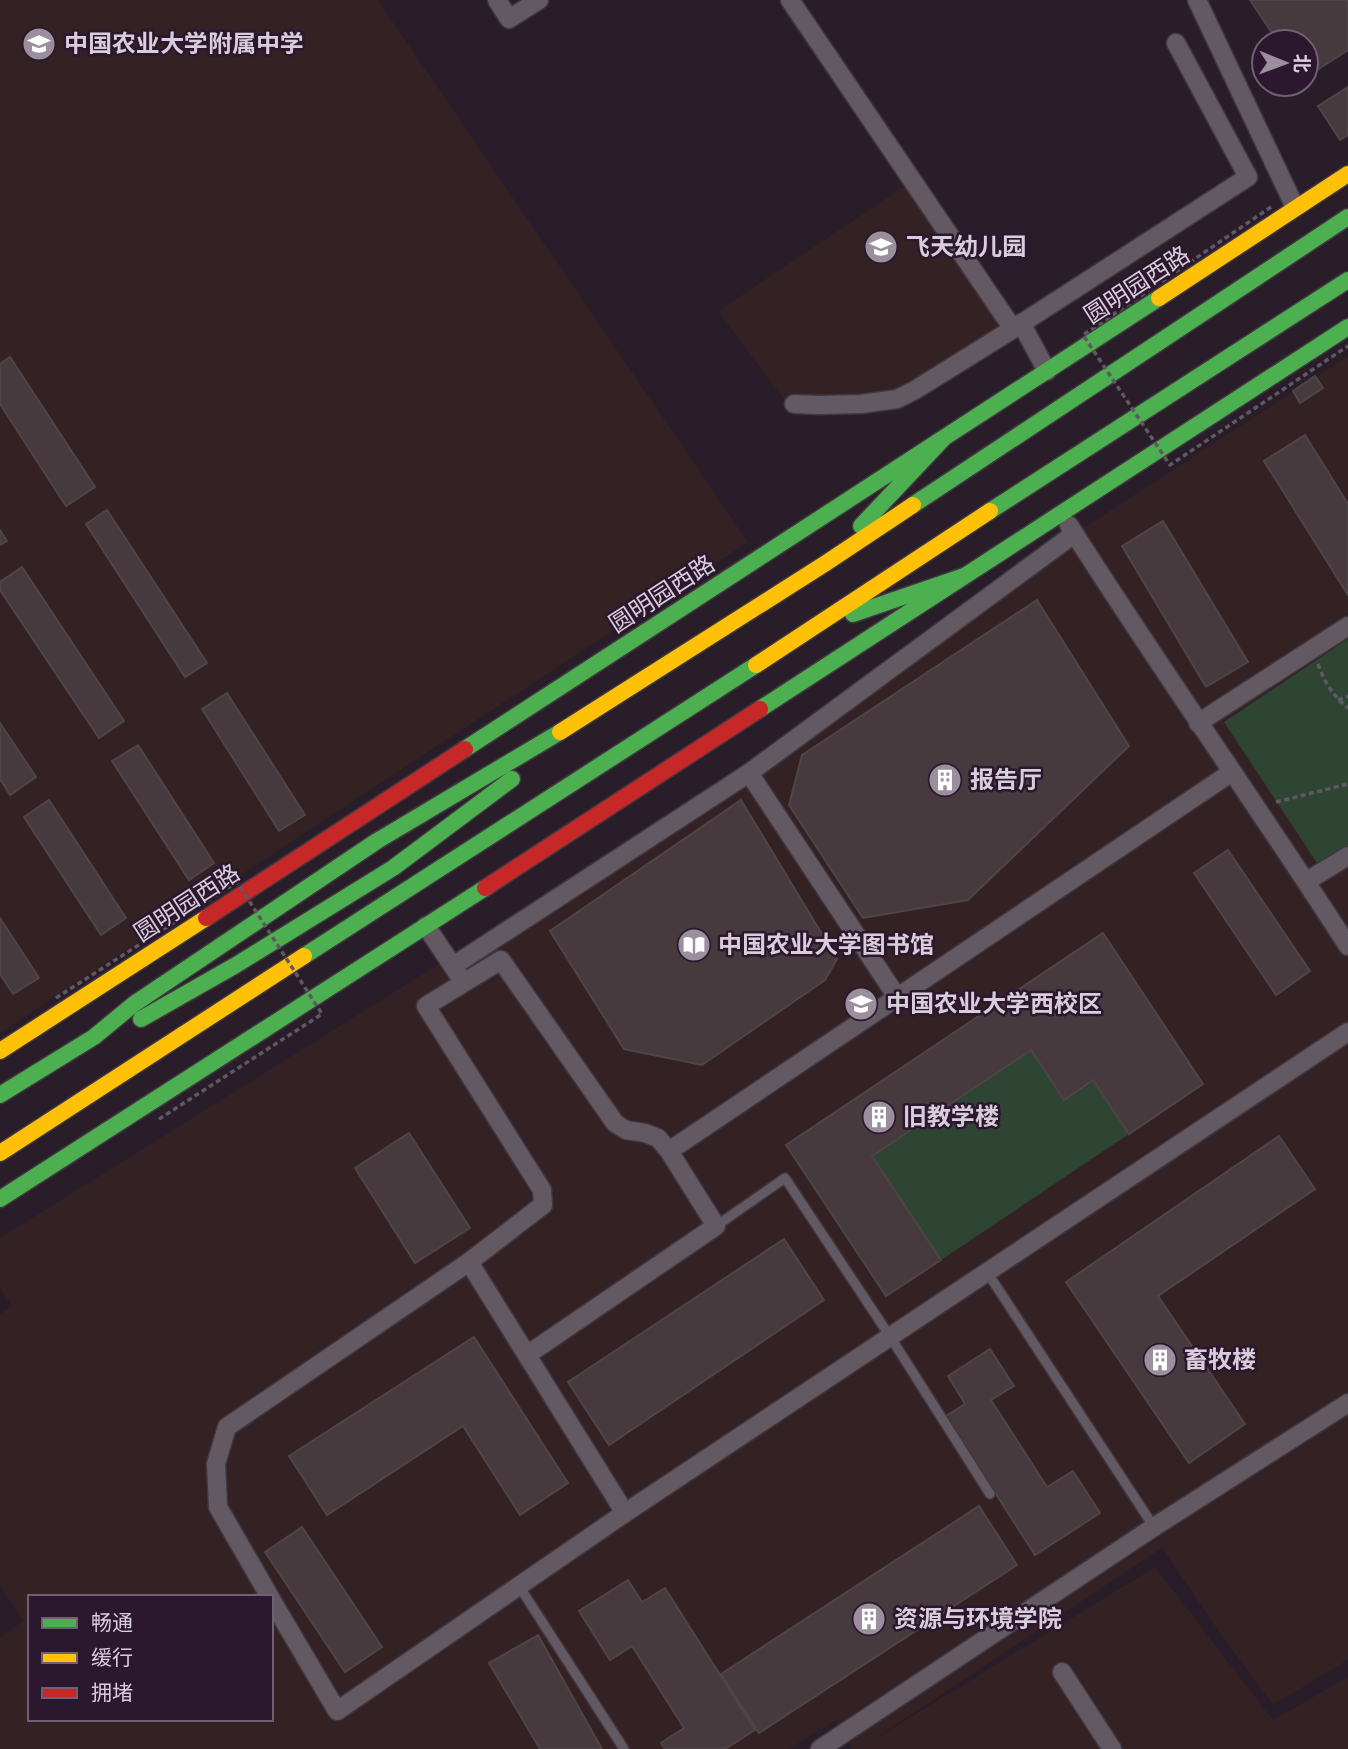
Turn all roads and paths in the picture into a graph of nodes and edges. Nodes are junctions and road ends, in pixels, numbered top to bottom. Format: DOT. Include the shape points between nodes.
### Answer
graph roads {
  1 [pos="497,0"];
  2 [pos="539,0"];
  3 [pos="790,0"];
  4 [pos="1197,0"];
  5 [pos="1175,43"];
  6 [pos="1348,174"];
  7 [pos="1271,207"];
  8 [pos="1295,207"];
  9 [pos="1348,217"];
  10 [pos="1348,280"];
  11 [pos="1017,326"];
  12 [pos="1348,327"];
  13 [pos="1348,346"];
  14 [pos="1047,371"];
  15 [pos="794,404"];
  16 [pos="943,439"];
  17 [pos="1061,513"];
  18 [pos="1074,534"];
  19 [pos="826,563"];
  20 [pos="964,576"];
  21 [pos="817,626"];
  22 [pos="1348,626"];
  23 [pos="1312,649"];
  24 [pos="1348,695"];
  25 [pos="1338,699"];
  26 [pos="1348,708"];
  27 [pos="1198,723"];
  28 [pos="562,731"];
  29 [pos="1232,772"];
  30 [pos="749,773"];
  31 [pos="1348,784"];
  32 [pos="1256,807"];
  33 [pos="1348,856"];
  34 [pos="1307,881"];
  35 [pos="426,926"];
  36 [pos="1348,946"];
  37 [pos="453,966"];
  38 [pos="464,983"];
  39 [pos="56,998"];
  40 [pos="897,998"];
  41 [pos="1348,1032"];
  42 [pos="94,1037"];
  43 [pos="0,1051"];
  44 [pos="0,1095"];
  45 [pos="156,1121"];
  46 [pos="669,1151"];
  47 [pos="0,1153"];
  48 [pos="0,1199"];
  49 [pos="716,1226"];
  50 [pos="469,1262"];
  51 [pos="987,1272"];
  52 [pos="891,1338"];
  53 [pos="527,1355"];
  54 [pos="1348,1403"];
  55 [pos="989,1493"];
  56 [pos="625,1513"];
  57 [pos="1154,1527"];
  58 [pos="519,1586"];
  59 [pos="269,1595"];
  60 [pos="273,1601"];
  61 [pos="1062,1672"];
  62 [pos="624,1749"];
  63 [pos="820,1749"];
  64 [pos="1112,1749"];
  1 -- 2 [label="street" via="509,19"];
  3 -- 11 [label="street"];
  4 -- 8 [label="street"];
  5 -- 11 [label="street" via="1248,177"];
  6 -- 8 [label="main road, 圆明园西路"];
  7 -- 13 [label="path, bridge" via="1083,335 1170,465"];
  8 -- 14 [label="main road, 圆明园西路"];
  9 -- 19 [label="main road"];
  10 -- 21 [label="main road"];
  11 -- 14 [label="street"];
  11 -- 15 [label="street" via="897,399"];
  12 -- 17 [label="main road"];
  14 -- 16 [label="main road, 圆明园西路"];
  16 -- 19 [label="main road"];
  16 -- 43 [label="main road, 圆明园西路"];
  17 -- 18 [label="street"];
  17 -- 20 [label="main road"];
  18 -- 27 [label="street"];
  18 -- 30 [label="street"];
  19 -- 28 [label="main road"];
  20 -- 21 [label="main road"];
  20 -- 35 [label="main road"];
  21 -- 47 [label="main road"];
  22 -- 23 [label="street"];
  23 -- 25 [label="path" via="1323,678"];
  23 -- 27 [label="street"];
  24 -- 25 [label="path"];
  25 -- 26 [label="path"];
  27 -- 29 [label="street"];
  28 -- 42 [label="main road" via="377,841 134,1004"];
  28 -- 42 [label="main road" via="514,778 393,869 132,1025"];
  29 -- 32 [label="street"];
  29 -- 40 [label="street"];
  30 -- 37 [label="street"];
  30 -- 40 [label="street"];
  31 -- 32 [label="path"];
  32 -- 34 [label="street"];
  33 -- 34 [label="street"];
  34 -- 36 [label="street"];
  35 -- 37 [label="street"];
  35 -- 48 [label="main road"];
  37 -- 38 [label="street"];
  38 -- 46 [label="street" via="501,960 615,1123 658,1139"];
  38 -- 50 [label="street" via="426,1006 542,1190 542,1205"];
  39 -- 45 [label="path, bridge" via="237,882 322,1014"];
  40 -- 46 [label="street"];
  41 -- 51 [label="street"];
  42 -- 44 [label="main road"];
  46 -- 49 [label="street"];
  49 -- 52 [label="lane" via="785,1178"];
  49 -- 53 [label="street"];
  50 -- 53 [label="street"];
  50 -- 59 [label="street" via="227,1427 216,1464 218,1507"];
  51 -- 52 [label="street"];
  51 -- 57 [label="lane"];
  52 -- 55 [label="lane"];
  52 -- 56 [label="street"];
  53 -- 56 [label="street"];
  54 -- 57 [label="street"];
  56 -- 58 [label="street"];
  57 -- 63 [label="street"];
  58 -- 60 [label="street" via="337,1712"];
  58 -- 62 [label="lane"];
  61 -- 64 [label="street"];
}
